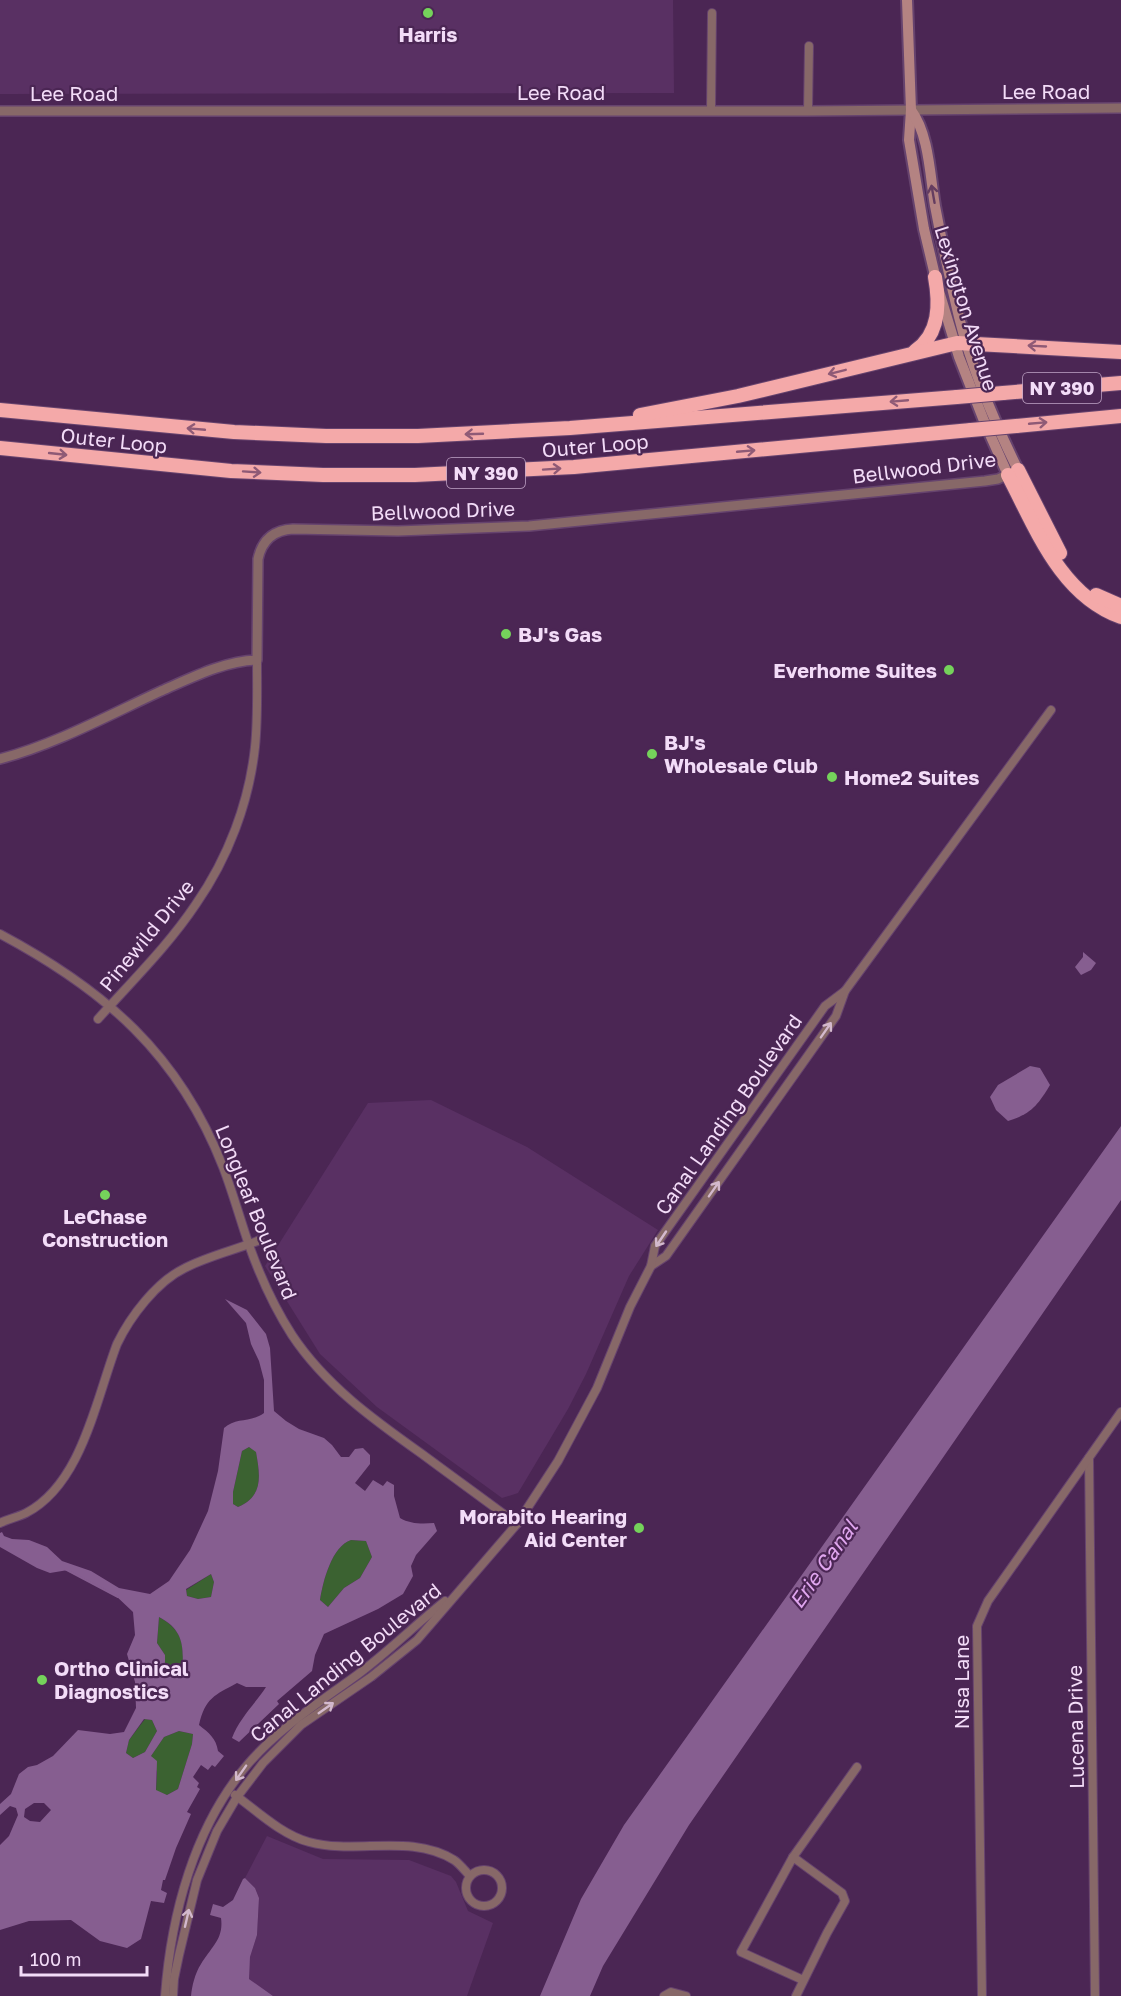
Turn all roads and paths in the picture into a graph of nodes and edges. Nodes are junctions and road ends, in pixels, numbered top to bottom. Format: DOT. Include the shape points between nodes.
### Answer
graph roads {
  1 [pos="907,0"];
  2 [pos="712,13"];
  3 [pos="809,46"];
  4 [pos="1121,108"];
  5 [pos="711,110"];
  6 [pos="911,110"];
  7 [pos="0,111"];
  8 [pos="808,111"];
  9 [pos="935,277"];
  10 [pos="961,343"];
  11 [pos="1121,352"];
  12 [pos="908,354"];
  13 [pos="1121,384"];
  14 [pos="0,410"];
  15 [pos="1121,416"];
  16 [pos="1061,421"];
  17 [pos="1121,423"];
  18 [pos="570,428"];
  19 [pos="0,448"];
  20 [pos="1013,472"];
  21 [pos="1121,606"];
  22 [pos="1121,617"];
  23 [pos="257,660"];
  24 [pos="1051,710"];
  25 [pos="0,759"];
  26 [pos="0,934"];
  27 [pos="845,991"];
  28 [pos="110,1005"];
  29 [pos="98,1019"];
  30 [pos="260,1240"];
  31 [pos="249,1245"];
  32 [pos="651,1266"];
  33 [pos="1121,1412"];
  34 [pos="1089,1457"];
  35 [pos="0,1523"];
  36 [pos="517,1524"];
  37 [pos="462,1587"];
  38 [pos="857,1767"];
  39 [pos="229,1791"];
  40 [pos="237,1797"];
  41 [pos="793,1857"];
  42 [pos="470,1876"];
  43 [pos="804,1980"];
  44 [pos="165,1996"];
  45 [pos="173,1996"];
  46 [pos="664,1996"];
  47 [pos="687,1996"];
  48 [pos="796,1996"];
  49 [pos="982,1996"];
  50 [pos="1095,1996"];
  1 -- 6 [label="main road, Lexington Avenue"];
  2 -- 5 [label="street"];
  3 -- 8 [label="street"];
  4 -- 6 [label="street, Lee Road"];
  5 -- 7 [label="street, Lee Road"];
  5 -- 8 [label="street, Lee Road"];
  6 -- 8 [label="street, Lee Road"];
  6 -- 9 [label="main road, Lexington Avenue" via="911,154"];
  10 -- 6 [label="main road, Lexington Avenue, one-way" via="923,134"];
  9 -- 10 [label="main road, Lexington Avenue"];
  9 -- 12 [label="highway" via="938,306 933,328 922,345"];
  11 -- 10 [label="highway, one-way"];
  10 -- 12 [label="highway"];
  10 -- 20 [label="main road, Lexington Avenue"];
  12 -- 18 [label="highway, one-way" via="738,396"];
  13 -- 18 [label="highway, Outer Loop / NY 390, one-way, bridge"];
  18 -- 14 [label="highway, Outer Loop / NY 390, one-way" via="418,436 295,435"];
  15 -- 16 [label="highway, Outer Loop / NY 390"];
  16 -- 17 [label="highway"];
  19 -- 16 [label="highway, Outer Loop / NY 390, one-way, bridge" via="231,471 414,476 574,467"];
  20 -- 21 [label="highway" via="1072,572 1095,595"];
  20 -- 22 [label="highway" via="1038,533 1067,580 1090,602"];
  20 -- 23 [label="street, Bellwood Drive" via="990,481 538,525 281,531 265,542 258,559"];
  23 -- 25 [label="street" via="191,678 55,739"];
  23 -- 28 [label="street, Pinewild Drive" via="255,750 229,844 191,911"];
  24 -- 27 [label="street, Canal Landing Boulevard"];
  26 -- 28 [label="street, Longleaf Boulevard" via="58,966"];
  32 -- 27 [label="street, Canal Landing Boulevard, one-way" via="673,1247 836,1016"];
  27 -- 32 [label="street, Canal Landing Boulevard, one-way" via="825,1006 655,1246"];
  28 -- 29 [label="street, Pinewild Drive"];
  28 -- 31 [label="street, Longleaf Boulevard" via="158,1055 196,1109 223,1166"];
  30 -- 31 [label="street"];
  31 -- 35 [label="street" via="184,1268 166,1280 136,1311 117,1344 69,1473 43,1502 26,1514"];
  31 -- 36 [label="street, Longleaf Boulevard" via="268,1292 293,1336 321,1370 366,1413"];
  32 -- 36 [label="street, Canal Landing Boulevard" via="597,1388 558,1461"];
  33 -- 34 [label="street, Nisa Lane"];
  34 -- 49 [label="street, Nisa Lane" via="988,1601 977,1626"];
  34 -- 50 [label="street, Lucena Drive"];
  36 -- 37 [label="street, Canal Landing Boulevard"];
  37 -- 39 [label="street, Canal Landing Boulevard, one-way" via="268,1743 247,1764"];
  40 -- 37 [label="street, Canal Landing Boulevard, one-way" via="256,1771 301,1725 417,1640"];
  38 -- 41 [label="street"];
  39 -- 40 [label="street"];
  39 -- 44 [label="street, Canal Landing Boulevard" via="208,1826 189,1873 170,1954"];
  40 -- 42 [label="street" via="302,1840 320,1845 428,1849 455,1860"];
  45 -- 40 [label="street, Canal Landing Boulevard, one-way" via="197,1880 217,1831"];
  41 -- 43 [label="street" via="842,1893 845,1901"];
  41 -- 43 [label="street" via="741,1952"];
  42 -- 42 [label="street" via="466,1888 470,1900 480,1906 497,1901 502,1891 497,1875 480,1870"];
  43 -- 48 [label="street"];
  46 -- 47 [label="street" via="671,1992"];
}
